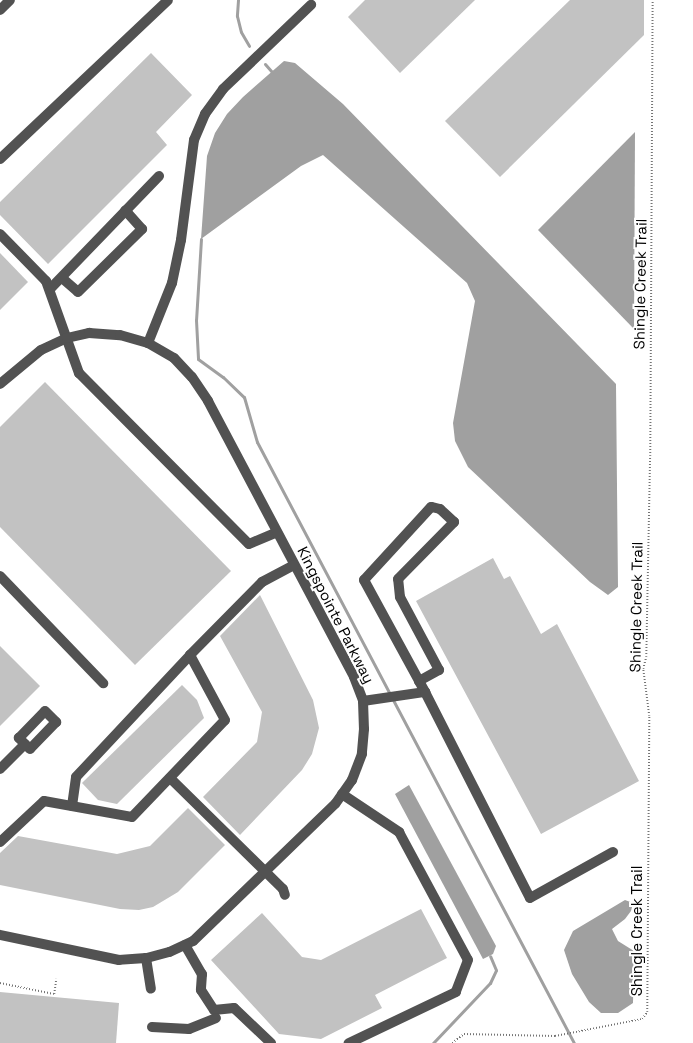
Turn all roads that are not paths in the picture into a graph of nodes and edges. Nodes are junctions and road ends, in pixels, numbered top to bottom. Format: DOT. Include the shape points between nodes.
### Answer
graph roads {
  1 [pos="10,0"];
  2 [pos="168,0"];
  3 [pos="311,4"];
  4 [pos="0,10"];
  5 [pos="0,158"];
  6 [pos="159,176"];
  7 [pos="125,210"];
  8 [pos="0,234"];
  9 [pos="62,278"];
  10 [pos="50,289"];
  11 [pos="67,338"];
  12 [pos="148,343"];
  13 [pos="0,384"];
  14 [pos="277,532"];
  15 [pos="294,565"];
  16 [pos="0,576"];
  17 [pos="190,655"];
  18 [pos="418,681"];
  19 [pos="103,683"];
  20 [pos="425,692"];
  21 [pos="363,701"];
  22 [pos="25,744"];
  23 [pos="0,769"];
  24 [pos="170,778"];
  25 [pos="342,794"];
  26 [pos="72,806"];
  27 [pos="0,842"];
  28 [pos="613,852"];
  29 [pos="265,872"];
  30 [pos="285,895"];
  31 [pos="0,935"];
  32 [pos="185,945"];
  33 [pos="146,958"];
  34 [pos="151,989"];
  35 [pos="216,1018"];
  36 [pos="152,1027"];
  37 [pos="271,1043"];
  38 [pos="349,1043"];
  1 -- 4 [label="street"];
  2 -- 5 [label="street"];
  3 -- 12 [label="street" via="223,89 205,114 194,140 181,240 172,283"];
  6 -- 7 [label="street"];
  7 -- 9 [label="street"];
  7 -- 9 [label="street" via="142,229 78,292"];
  8 -- 10 [label="street" via="46,281"];
  9 -- 10 [label="street"];
  10 -- 11 [label="street"];
  11 -- 12 [label="street, Kingspointe Parkway" via="89,333 120,335"];
  11 -- 13 [label="street, Kingspointe Parkway" via="41,350"];
  11 -- 14 [label="street" via="79,373 249,544"];
  12 -- 14 [label="street, Kingspointe Parkway" via="174,358 192,376 208,401"];
  14 -- 15 [label="street, Kingspointe Parkway"];
  15 -- 17 [label="street" via="262,582"];
  15 -- 21 [label="street, Kingspointe Parkway" via="354,677"];
  16 -- 19 [label="street"];
  17 -- 24 [label="street" via="225,720"];
  17 -- 26 [label="street" via="76,777"];
  18 -- 18 [label="street" via="364,580 431,507 440,509 454,522 398,579 400,597 439,670"];
  18 -- 20 [label="street"];
  20 -- 21 [label="street"];
  20 -- 28 [label="street" via="530,898"];
  21 -- 25 [label="street, Kingspointe Parkway" via="362,754 352,780"];
  22 -- 23 [label="street"];
  24 -- 26 [label="street" via="132,817"];
  24 -- 29 [label="street"];
  25 -- 29 [label="street, Kingspointe Parkway" via="335,804"];
  25 -- 38 [label="street" via="399,832 468,960 456,992"];
  26 -- 27 [label="street" via="44,801"];
  29 -- 30 [label="street" via="283,889"];
  29 -- 32 [label="street, Kingspointe Parkway" via="212,924"];
  31 -- 33 [label="street, Kingspointe Parkway" via="118,960"];
  32 -- 33 [label="street, Kingspointe Parkway"];
  32 -- 37 [label="street" via="202,974 201,990 214,1010 234,1008"];
  33 -- 34 [label="street"];
  35 -- 36 [label="street" via="190,1029"];
}
